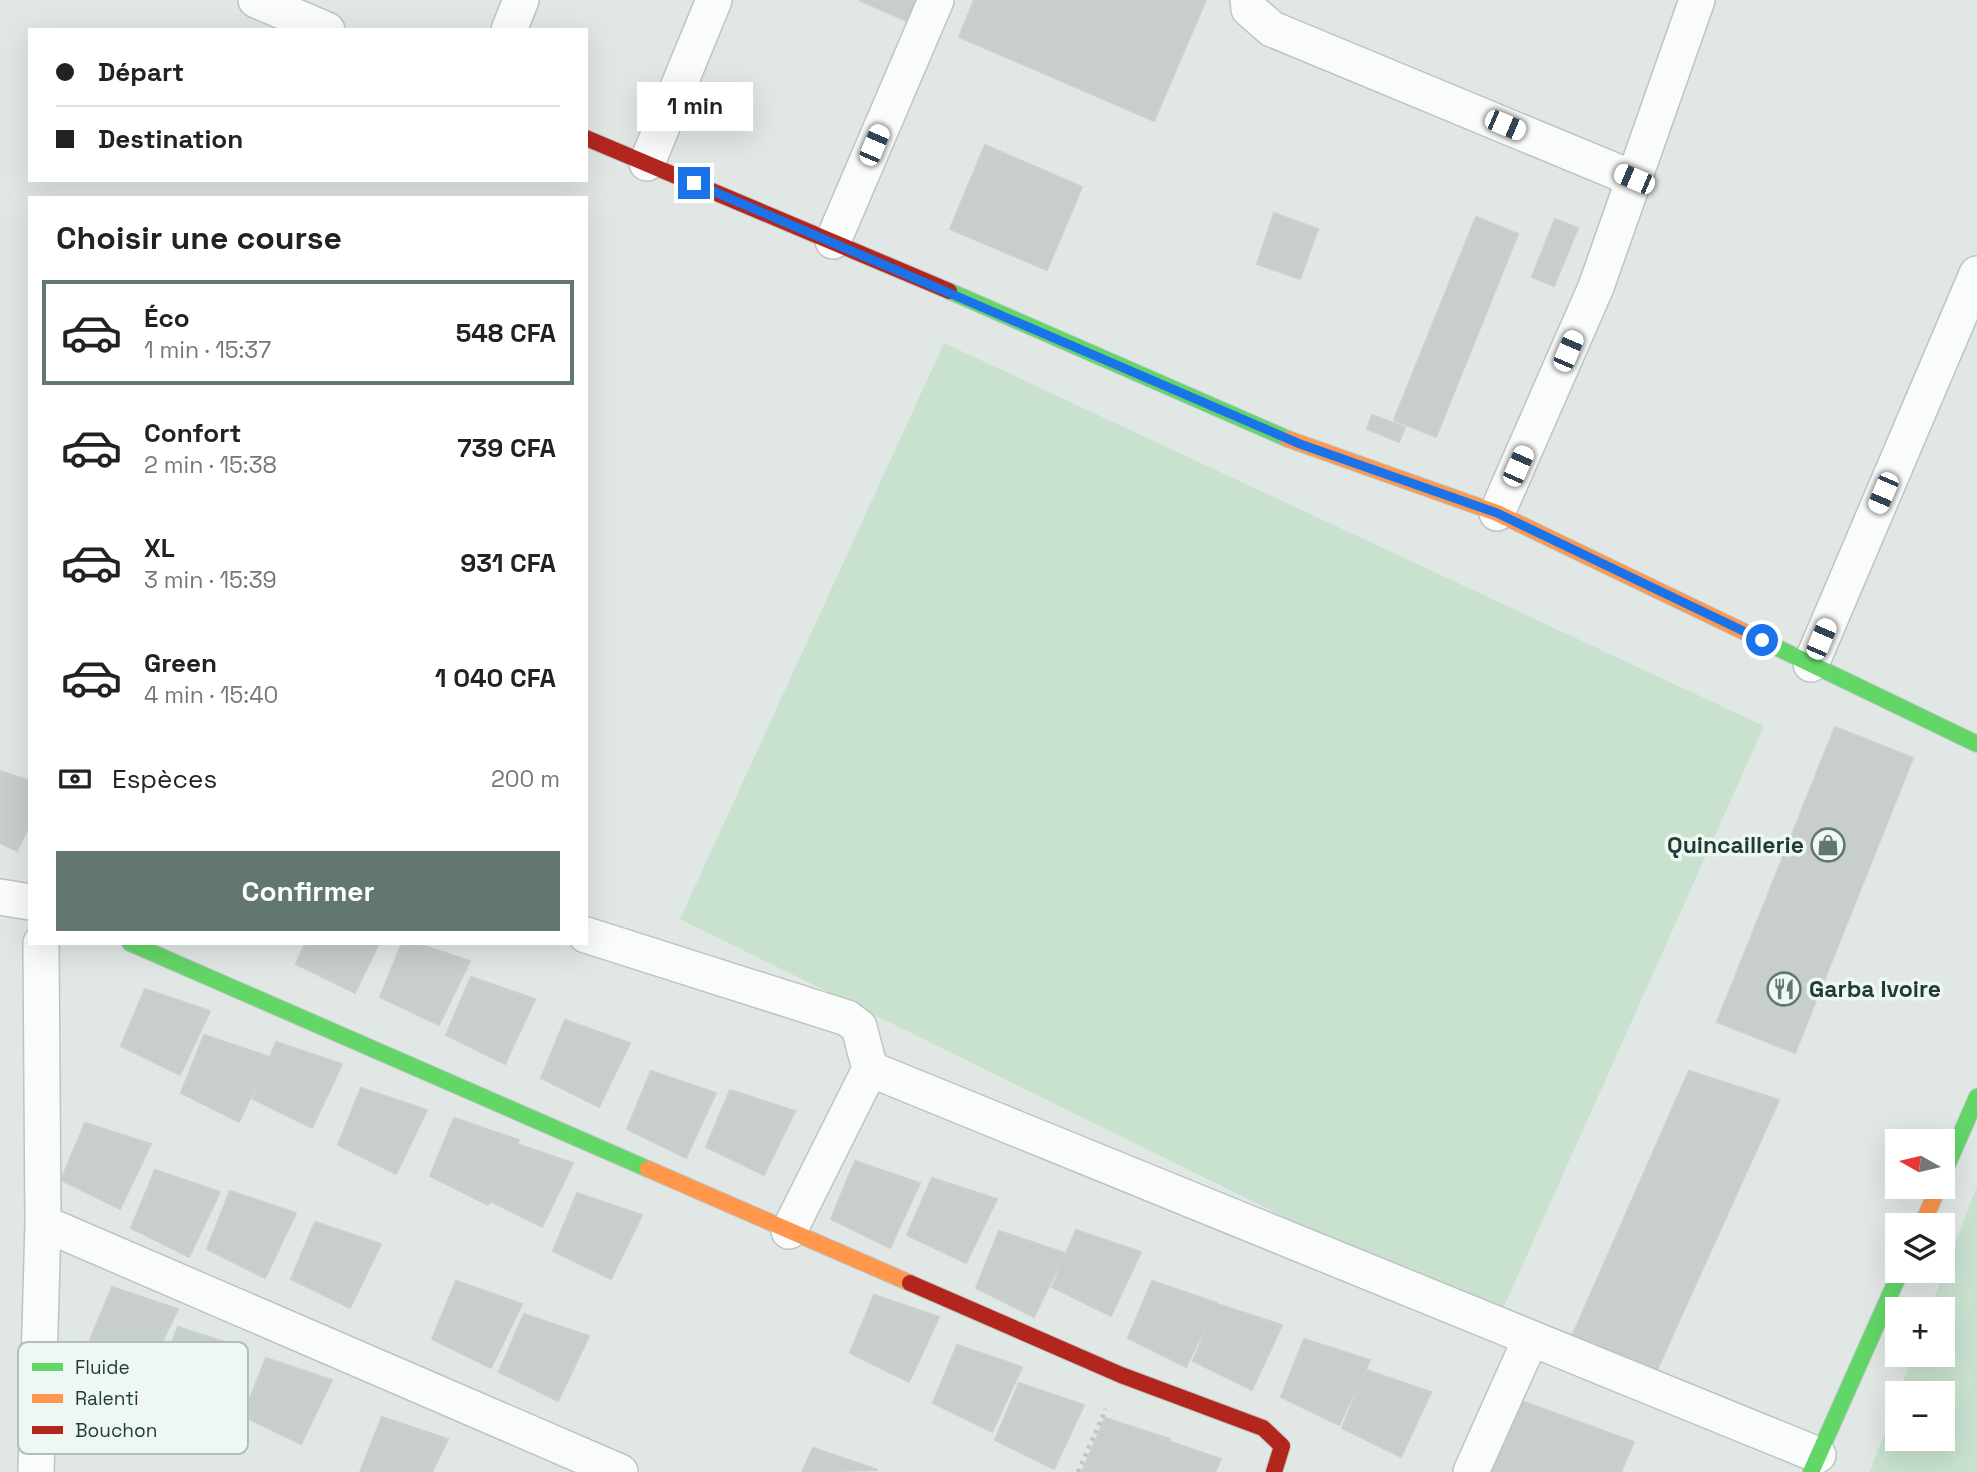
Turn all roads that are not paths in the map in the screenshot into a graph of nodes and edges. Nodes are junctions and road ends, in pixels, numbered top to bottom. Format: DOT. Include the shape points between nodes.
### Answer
graph roads {
  1 [pos="256,0"];
  2 [pos="521,0"];
  3 [pos="714,0"];
  4 [pos="936,0"];
  5 [pos="1248,0"];
  6 [pos="1697,0"];
  7 [pos="322,28"];
  8 [pos="510,28"];
  9 [pos="588,139"];
  10 [pos="647,163"];
  11 [pos="1634,179"];
  12 [pos="833,241"];
  13 [pos="1977,274"];
  14 [pos="1497,513"];
  15 [pos="1811,664"];
  16 [pos="1977,744"];
  17 [pos="0,897"];
  18 [pos="28,902"];
  19 [pos="588,936"];
  20 [pos="41,945"];
  21 [pos="135,945"];
  22 [pos="870,1069"];
  23 [pos="1977,1097"];
  24 [pos="1955,1147"];
  25 [pos="43,1223"];
  26 [pos="789,1231"];
  27 [pos="1895,1283"];
  28 [pos="1531,1338"];
  29 [pos="40,1342"];
  30 [pos="37,1454"];
  31 [pos="1814,1464"];
  32 [pos="36,1472"];
  33 [pos="620,1472"];
  34 [pos="1274,1472"];
  35 [pos="1471,1472"];
  1 -- 7 [label="street"];
  2 -- 8 [label="street"];
  3 -- 10 [label="street"];
  4 -- 12 [label="street"];
  5 -- 11 [label="street" via="1249,9 1272,29"];
  6 -- 11 [label="street"];
  9 -- 10 [label="street"];
  10 -- 12 [label="street"];
  11 -- 14 [label="street" via="1596,287"];
  12 -- 14 [label="street" via="1300,444"];
  13 -- 15 [label="street"];
  14 -- 15 [label="street"];
  15 -- 16 [label="street"];
  17 -- 18 [label="street"];
  19 -- 22 [label="street" via="846,1018 859,1027"];
  20 -- 25 [label="street"];
  21 -- 26 [label="street"];
  22 -- 26 [label="street"];
  22 -- 28 [label="street"];
  23 -- 24 [label="street"];
  25 -- 29 [label="street"];
  25 -- 33 [label="street"];
  26 -- 34 [label="street" via="1121,1376 1263,1428 1282,1446"];
  27 -- 31 [label="street"];
  28 -- 31 [label="street"];
  28 -- 35 [label="street"];
  30 -- 32 [label="street"];
}
